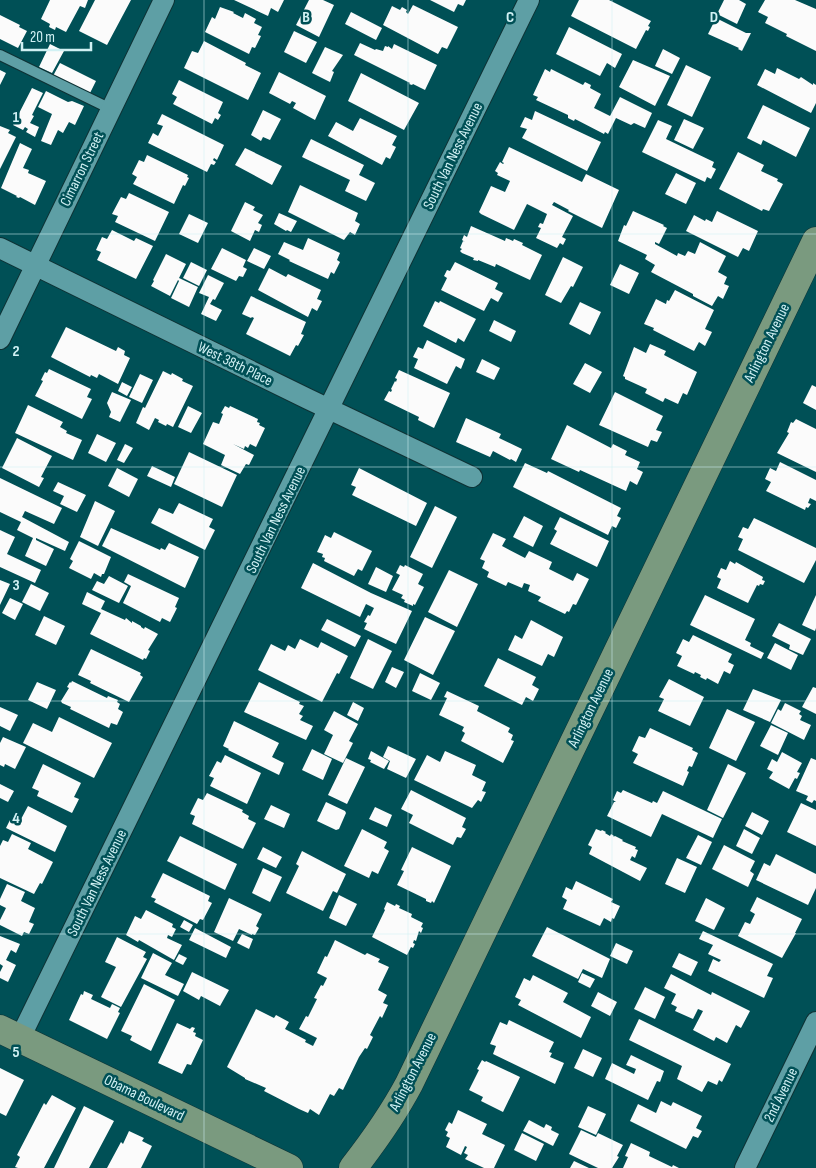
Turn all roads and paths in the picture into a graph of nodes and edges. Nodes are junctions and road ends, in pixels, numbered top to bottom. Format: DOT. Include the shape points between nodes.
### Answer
graph roads {
  1 [pos="164,0"];
  2 [pos="529,0"];
  3 [pos="0,55"];
  4 [pos="111,109"];
  5 [pos="816,241"];
  6 [pos="0,248"];
  7 [pos="36,266"];
  8 [pos="0,339"];
  9 [pos="329,410"];
  10 [pos="472,477"];
  11 [pos="816,1022"];
  12 [pos="10,1034"];
  13 [pos="289,1168"];
  14 [pos="353,1168"];
  15 [pos="745,1168"];
  1 -- 4 [label="street, Cimarron Street"];
  2 -- 9 [label="street, South Van Ness Avenue"];
  3 -- 4 [label="lane"];
  4 -- 7 [label="street, Cimarron Street"];
  5 -- 14 [label="main road, Arlington Avenue" via="409,1084 396,1109"];
  6 -- 7 [label="street, West 38th Place"];
  7 -- 8 [label="street, Cimarron Street"];
  7 -- 9 [label="street, West 38th Place"];
  9 -- 10 [label="street, West 38th Place"];
  9 -- 12 [label="street, South Van Ness Avenue"];
  11 -- 15 [label="street, 2nd Avenue"];
  12 -- 13 [label="main road, Obama Boulevard"];
}
